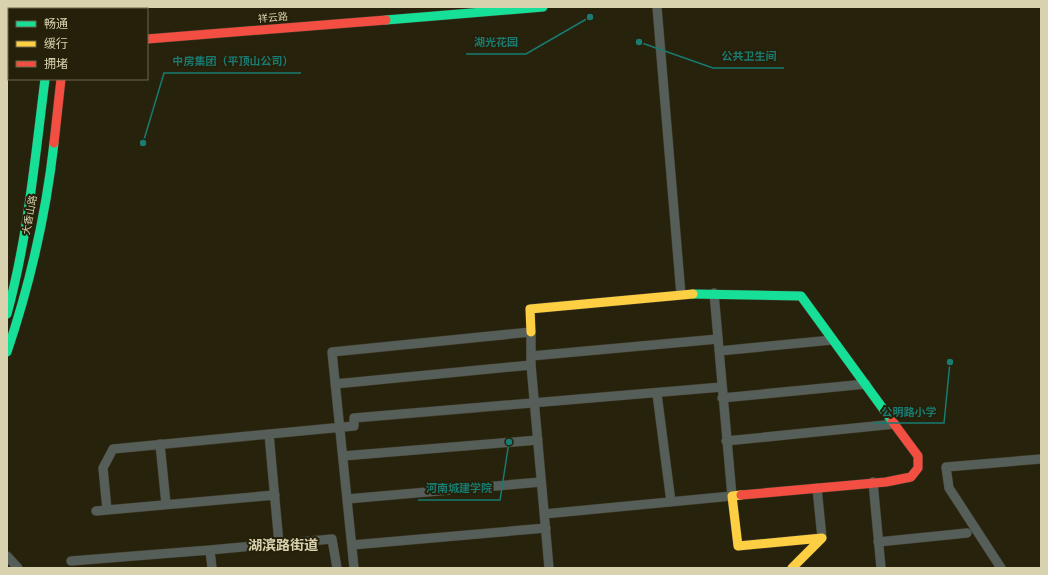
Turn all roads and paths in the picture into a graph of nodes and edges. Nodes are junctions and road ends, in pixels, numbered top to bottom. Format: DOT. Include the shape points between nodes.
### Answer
graph roads {
  1 [pos="543,7"];
  2 [pos="657,7"];
  3 [pos="427,12"];
  4 [pos="148,39"];
  5 [pos="45,80"];
  6 [pos="61,80"];
  7 [pos="714,293"];
  8 [pos="681,295"];
  9 [pos="7,314"];
  10 [pos="530,332"];
  11 [pos="718,339"];
  12 [pos="832,340"];
  13 [pos="719,351"];
  14 [pos="7,352"];
  15 [pos="531,361"];
  16 [pos="335,384"];
  17 [pos="866,384"];
  18 [pos="722,387"];
  19 [pos="657,394"];
  20 [pos="722,398"];
  21 [pos="534,402"];
  22 [pos="895,424"];
  23 [pos="340,427"];
  24 [pos="269,434"];
  25 [pos="538,440"];
  26 [pos="726,441"];
  27 [pos="160,444"];
  28 [pos="343,456"];
  29 [pos="1041,459"];
  30 [pos="541,482"];
  31 [pos="873,482"];
  32 [pos="817,488"];
  33 [pos="275,495"];
  34 [pos="732,496"];
  35 [pos="347,499"];
  36 [pos="671,502"];
  37 [pos="166,504"];
  38 [pos="107,510"];
  39 [pos="96,511"];
  40 [pos="544,514"];
  41 [pos="546,528"];
  42 [pos="967,533"];
  43 [pos="822,538"];
  44 [pos="878,542"];
  45 [pos="278,544"];
  46 [pos="352,546"];
  47 [pos="210,550"];
  48 [pos="7,556"];
  49 [pos="71,561"];
  50 [pos="18,568"];
  51 [pos="212,568"];
  52 [pos="337,568"];
  53 [pos="354,568"];
  54 [pos="549,568"];
  55 [pos="792,568"];
  56 [pos="881,568"];
  57 [pos="1001,568"];
  1 -- 3 [label="main road, 祥云路"];
  2 -- 8 [label="street"];
  3 -- 4 [label="main road, 祥云路"];
  5 -- 9 [label="main road, 大香山路" via="30,200 17,277"];
  6 -- 14 [label="main road, 大香山路" via="45,202 29,280"];
  7 -- 8 [label="main road"];
  7 -- 11 [label="street"];
  7 -- 12 [label="main road" via="801,296"];
  8 -- 10 [label="main road" via="530,309"];
  10 -- 15 [label="street"];
  10 -- 16 [label="street" via="332,352"];
  11 -- 13 [label="street"];
  11 -- 15 [label="street"];
  12 -- 13 [label="street"];
  12 -- 17 [label="main road"];
  13 -- 18 [label="street"];
  15 -- 16 [label="street"];
  15 -- 21 [label="street"];
  16 -- 23 [label="street"];
  17 -- 20 [label="street"];
  17 -- 22 [label="main road"];
  18 -- 19 [label="street"];
  18 -- 20 [label="street"];
  19 -- 21 [label="street"];
  19 -- 36 [label="street"];
  20 -- 26 [label="street"];
  21 -- 23 [label="street" via="354,418 354,426"];
  21 -- 25 [label="street"];
  22 -- 26 [label="street"];
  22 -- 31 [label="main road" via="918,456 918,468 911,477"];
  23 -- 24 [label="street"];
  23 -- 28 [label="street"];
  24 -- 27 [label="street"];
  24 -- 33 [label="street"];
  25 -- 28 [label="street"];
  25 -- 30 [label="street"];
  26 -- 34 [label="street"];
  27 -- 37 [label="street"];
  27 -- 38 [label="street" via="113,449 103,468"];
  28 -- 35 [label="street"];
  29 -- 57 [label="street" via="946,467 949,488"];
  30 -- 35 [label="street"];
  30 -- 40 [label="street"];
  31 -- 32 [label="main road"];
  31 -- 44 [label="street"];
  32 -- 34 [label="main road"];
  32 -- 43 [label="street"];
  33 -- 37 [label="street"];
  33 -- 45 [label="street"];
  34 -- 36 [label="street"];
  34 -- 43 [label="main road" via="738,546"];
  35 -- 46 [label="street"];
  36 -- 40 [label="street"];
  37 -- 38 [label="street"];
  38 -- 39 [label="street"];
  40 -- 41 [label="street"];
  41 -- 46 [label="street"];
  41 -- 54 [label="street"];
  42 -- 44 [label="street"];
  43 -- 55 [label="main road"];
  44 -- 56 [label="street"];
  45 -- 47 [label="street"];
  45 -- 52 [label="street" via="332,539"];
  46 -- 53 [label="street"];
  47 -- 49 [label="street"];
  47 -- 51 [label="street"];
  48 -- 50 [label="street"];
}
